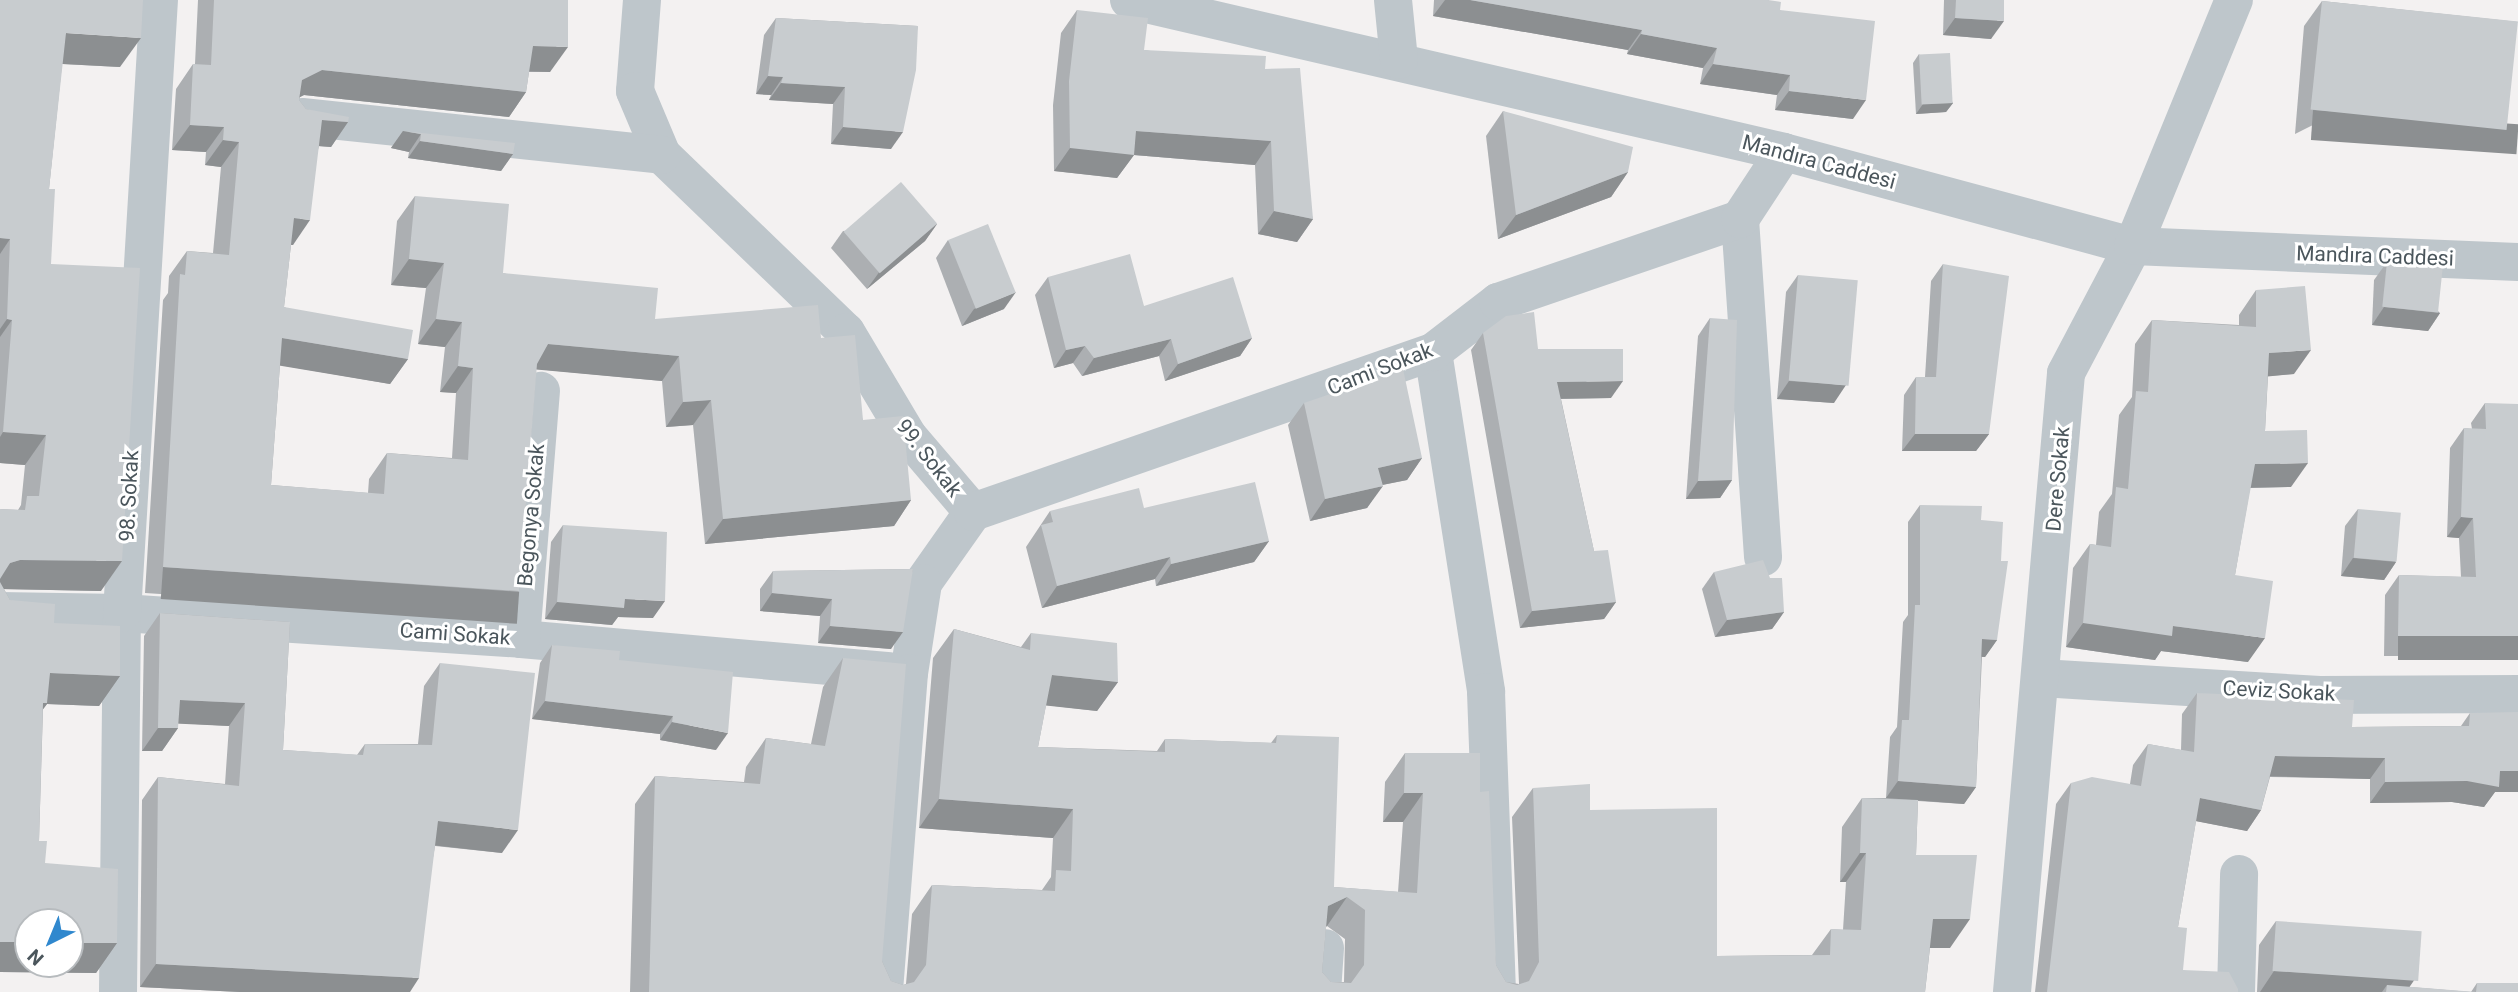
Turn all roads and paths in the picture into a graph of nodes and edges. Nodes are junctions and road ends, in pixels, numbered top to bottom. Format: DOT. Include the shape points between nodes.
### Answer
graph roads {
  1 [pos="159,0"];
  2 [pos="642,0"];
  3 [pos="1129,0"];
  4 [pos="1394,0"];
  5 [pos="2234,0"];
  6 [pos="1399,61"];
  7 [pos="302,117"];
  8 [pos="1784,152"];
  9 [pos="662,155"];
  10 [pos="1740,219"];
  11 [pos="2133,246"];
  12 [pos="2518,262"];
  13 [pos="1433,352"];
  14 [pos="541,391"];
  15 [pos="973,512"];
  16 [pos="1763,557"];
  17 [pos="0,611"];
  18 [pos="122,613"];
  19 [pos="521,639"];
  20 [pos="909,673"];
  21 [pos="2041,678"];
  22 [pos="2518,695"];
  23 [pos="2239,874"];
  24 [pos="1325,948"];
  25 [pos="118,992"];
  26 [pos="884,992"];
  27 [pos="1322,992"];
  28 [pos="1497,992"];
  29 [pos="2012,992"];
  30 [pos="2236,992"];
  1 -- 18 [label="street, 98. Sokak"];
  2 -- 9 [label="street, 99. Sokak" via="635,92"];
  3 -- 6 [label="street, Mandıra Caddesi"];
  4 -- 6 [label="street"];
  5 -- 11 [label="street, Dere Sokak"];
  6 -- 8 [label="street, Mandıra Caddesi"];
  7 -- 9 [label="street"];
  8 -- 10 [label="street"];
  8 -- 11 [label="street, Mandıra Caddesi"];
  9 -- 15 [label="street, 99. Sokak" via="846,332 908,436"];
  10 -- 13 [label="street, Cami Sokak" via="1498,302"];
  10 -- 16 [label="street"];
  11 -- 12 [label="street, Mandıra Caddesi"];
  11 -- 21 [label="street, Dere Sokak" via="2066,373"];
  13 -- 15 [label="street, Cami Sokak"];
  13 -- 28 [label="street" via="1486,692"];
  14 -- 19 [label="street, Begonya Sokak"];
  15 -- 20 [label="street, 99. Sokak" via="923,583"];
  17 -- 18 [label="street, Cami Sokak"];
  18 -- 19 [label="street, Cami Sokak"];
  18 -- 25 [label="street, 98. Sokak"];
  19 -- 20 [label="street, Cami Sokak"];
  20 -- 26 [label="street, 99. Sokak"];
  21 -- 22 [label="street, Ceviz Sokak" via="2319,695"];
  21 -- 29 [label="street, Dere Sokak"];
  23 -- 30 [label="street"];
  24 -- 27 [label="street"];
}
